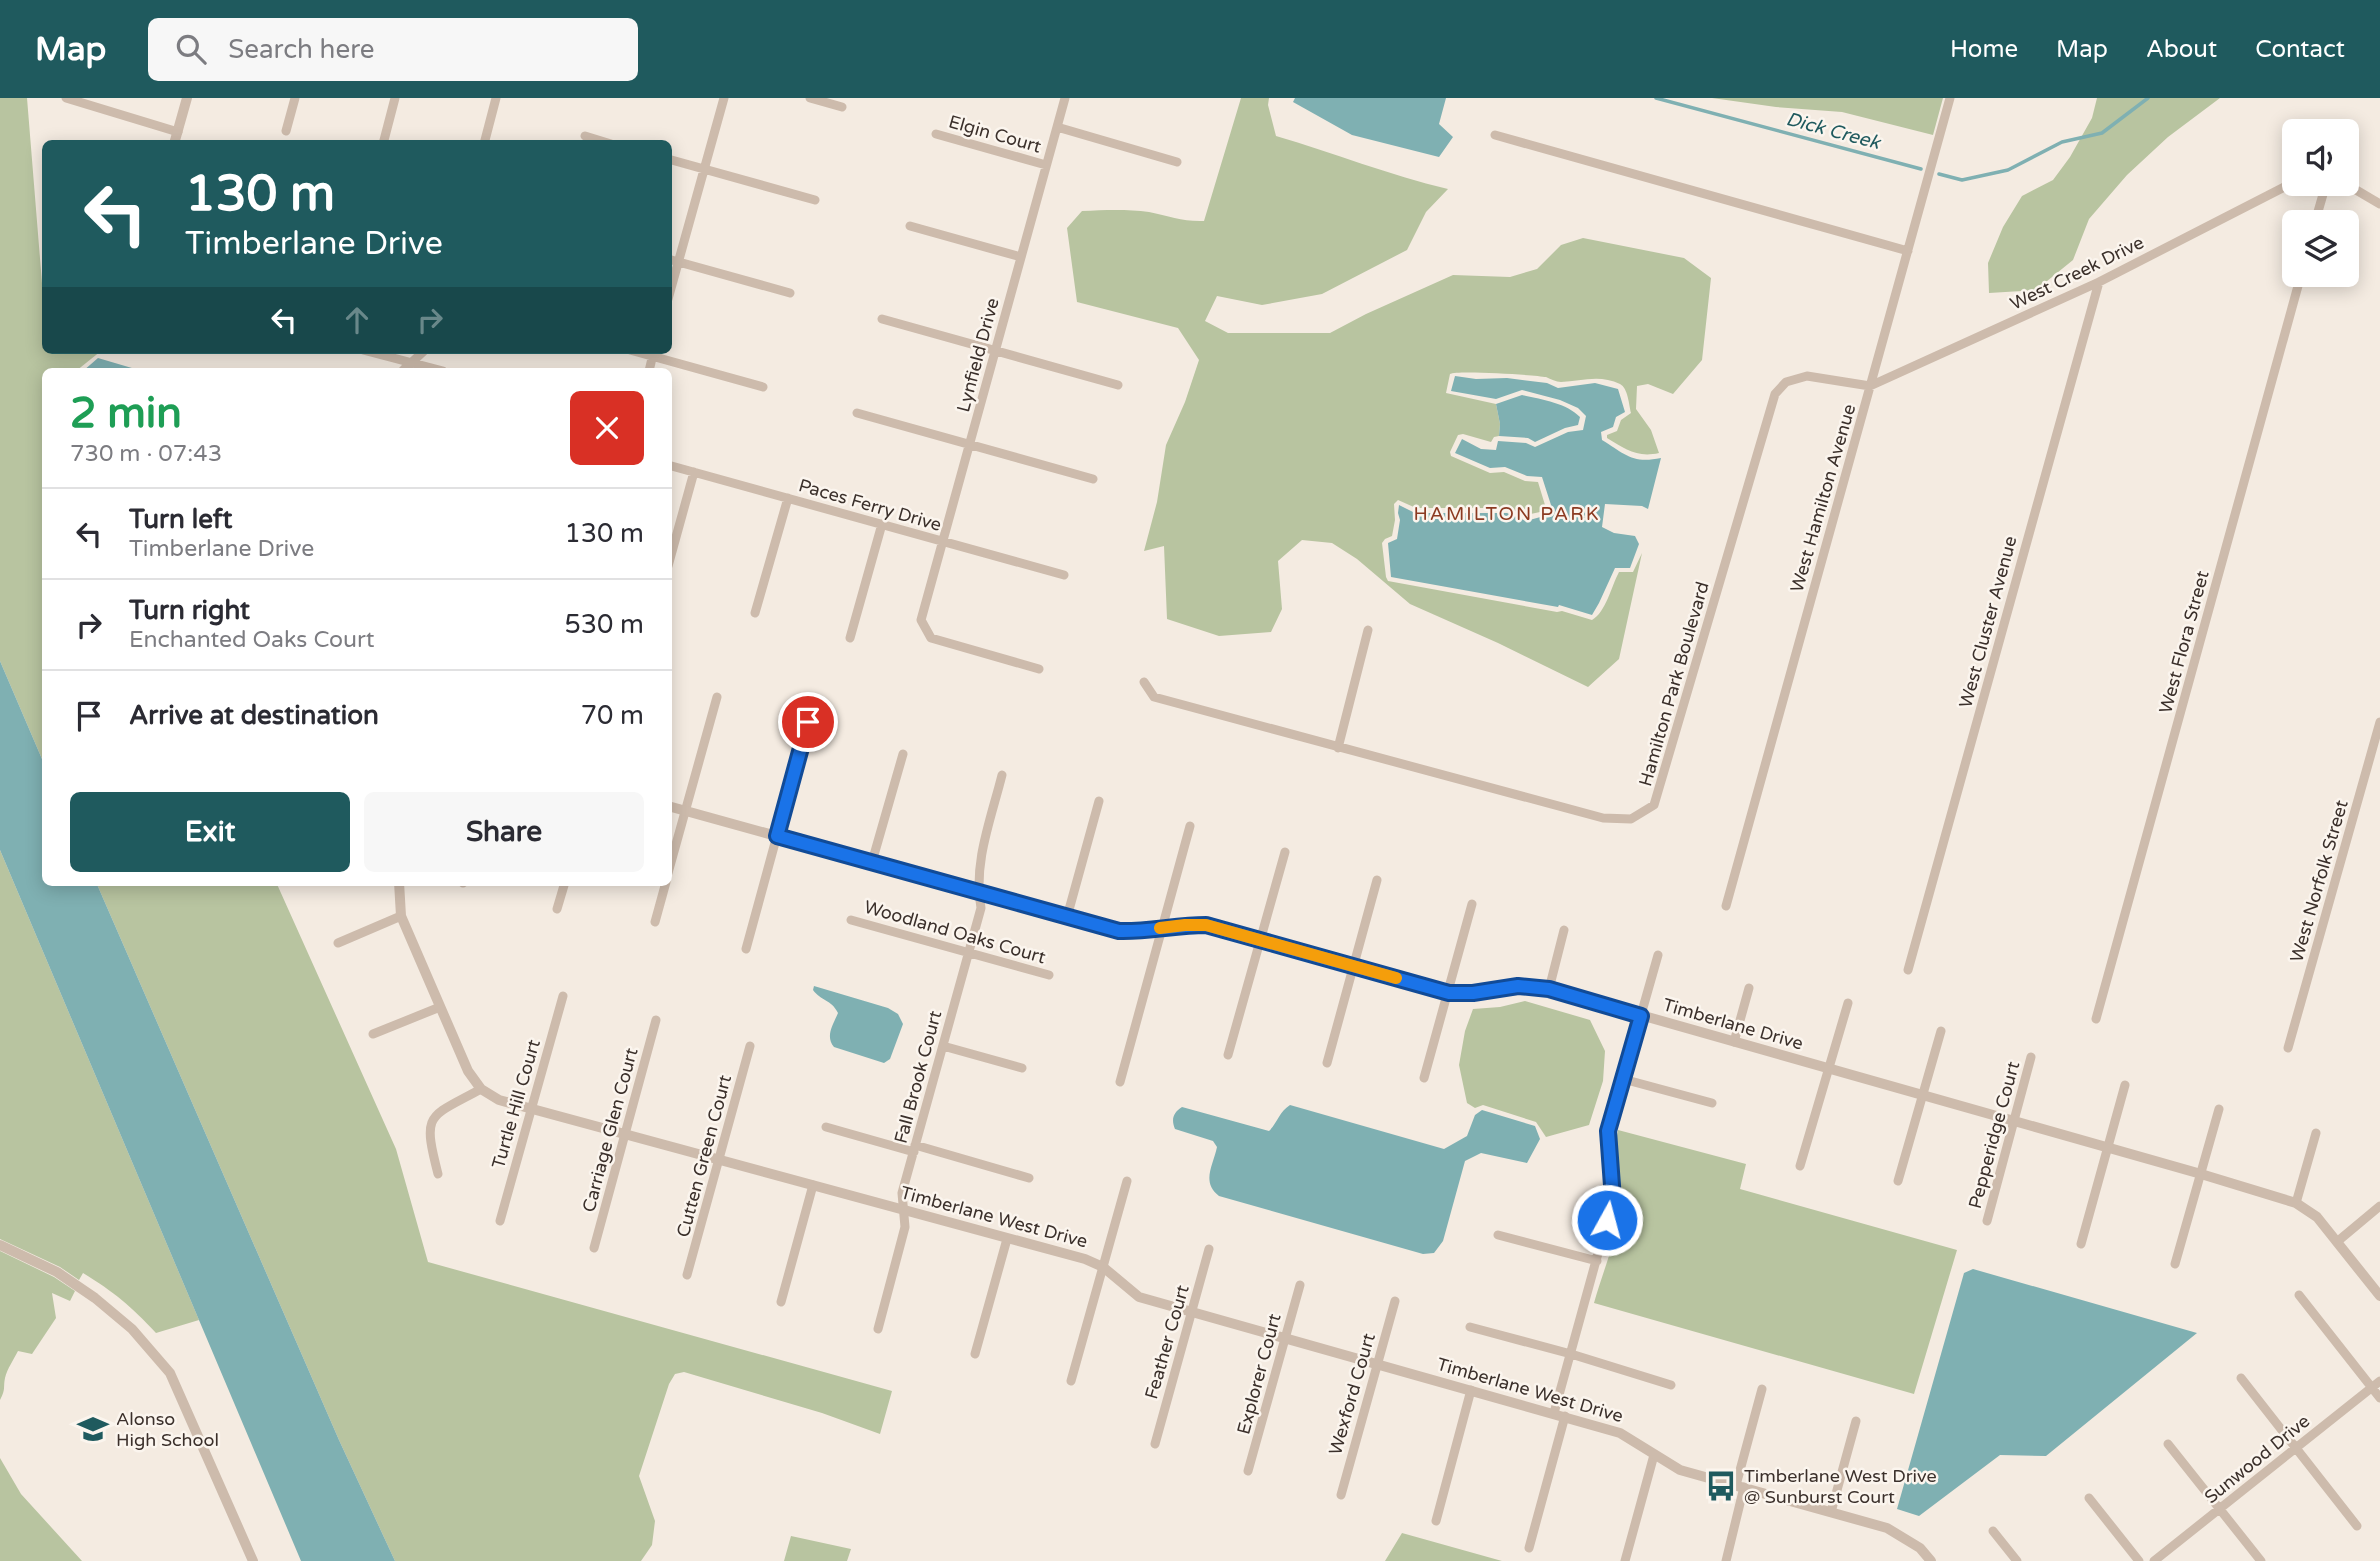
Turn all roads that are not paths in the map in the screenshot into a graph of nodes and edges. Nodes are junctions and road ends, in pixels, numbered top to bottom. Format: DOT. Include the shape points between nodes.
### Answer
graph roads {
  1 [pos="66,98"];
  2 [pos="187,98"];
  3 [pos="295,98"];
  4 [pos="395,98"];
  5 [pos="496,98"];
  6 [pos="724,98"];
  7 [pos="810,98"];
  8 [pos="1065,98"];
  9 [pos="1950,98"];
  10 [pos="842,107"];
  11 [pos="1057,127"];
  12 [pos="286,131"];
  13 [pos="936,134"];
  14 [pos="1495,135"];
  15 [pos="585,136"];
  16 [pos="176,138"];
  17 [pos="384,140"];
  18 [pos="485,140"];
  19 [pos="598,140"];
  20 [pos="672,160"];
  21 [pos="1177,162"];
  22 [pos="1046,165"];
  23 [pos="704,169"];
  24 [pos="2282,187"];
  25 [pos="2359,192"];
  26 [pos="816,201"];
  27 [pos="2380,204"];
  28 [pos="910,226"];
  29 [pos="1908,251"];
  30 [pos="1021,257"];
  31 [pos="672,260"];
  32 [pos="679,262"];
  33 [pos="2099,282"];
  34 [pos="672,286"];
  35 [pos="2298,287"];
  36 [pos="790,293"];
  37 [pos="882,319"];
  38 [pos="996,350"];
  39 [pos="373,354"];
  40 [pos="424,354"];
  41 [pos="656,354"];
  42 [pos="407,367"];
  43 [pos="1118,385"];
  44 [pos="1870,386"];
  45 [pos="763,387"];
  46 [pos="857,413"];
  47 [pos="970,445"];
  48 [pos="672,466"];
  49 [pos="694,472"];
  50 [pos="1093,479"];
  51 [pos="788,498"];
  52 [pos="882,524"];
  53 [pos="943,541"];
  54 [pos="672,552"];
  55 [pos="1064,575"];
  56 [pos="755,613"];
  57 [pos="1368,630"];
  58 [pos="850,638"];
  59 [pos="1039,669"];
  60 [pos="1144,682"];
  61 [pos="717,697"];
  62 [pos="808,722"];
  63 [pos="2380,722"];
  64 [pos="1338,748"];
  65 [pos="903,754"];
  66 [pos="1002,775"];
  67 [pos="1099,800"];
  68 [pos="672,807"];
  69 [pos="686,811"];
  70 [pos="1190,826"];
  71 [pos="777,836"];
  72 [pos="1285,852"];
  73 [pos="672,859"];
  74 [pos="872,862"];
  75 [pos="1377,880"];
  76 [pos="399,886"];
  77 [pos="564,886"];
  78 [pos="665,886"];
  79 [pos="978,892"];
  80 [pos="1472,904"];
  81 [pos="1726,906"];
  82 [pos="557,909"];
  83 [pos="401,916"];
  84 [pos="1067,917"];
  85 [pos="851,920"];
  86 [pos="654,922"];
  87 [pos="1163,928"];
  88 [pos="1564,930"];
  89 [pos="1261,939"];
  90 [pos="338,943"];
  91 [pos="746,949"];
  92 [pos="969,952"];
  93 [pos="1658,955"];
  94 [pos="1354,966"];
  95 [pos="1908,970"];
  96 [pos="1049,975"];
  97 [pos="1749,988"];
  98 [pos="1549,989"];
  99 [pos="1449,993"];
  100 [pos="563,996"];
  101 [pos="1848,1003"];
  102 [pos="440,1007"];
  103 [pos="1641,1016"];
  104 [pos="2096,1018"];
  105 [pos="656,1020"];
  106 [pos="1941,1031"];
  107 [pos="373,1034"];
  108 [pos="1734,1042"];
  109 [pos="750,1046"];
  110 [pos="943,1046"];
  111 [pos="2288,1048"];
  112 [pos="1228,1055"];
  113 [pos="2031,1057"];
  114 [pos="1327,1063"];
  115 [pos="1022,1068"];
  116 [pos="1828,1069"];
  117 [pos="1424,1079"];
  118 [pos="1623,1079"];
  119 [pos="1120,1082"];
  120 [pos="2125,1085"];
  121 [pos="481,1088"];
  122 [pos="1921,1095"];
  123 [pos="1712,1103"];
  124 [pos="532,1109"];
  125 [pos="2219,1109"];
  126 [pos="2014,1121"];
  127 [pos="826,1126"];
  128 [pos="2316,1133"];
  129 [pos="625,1134"];
  130 [pos="2107,1148"];
  131 [pos="915,1149"];
  132 [pos="719,1160"];
  133 [pos="1800,1166"];
  134 [pos="438,1174"];
  135 [pos="2201,1174"];
  136 [pos="1029,1178"];
  137 [pos="1127,1181"];
  138 [pos="1898,1181"];
  139 [pos="813,1185"];
  140 [pos="2296,1203"];
  141 [pos="2380,1206"];
  142 [pos="904,1210"];
  143 [pos="500,1221"];
  144 [pos="1987,1221"];
  145 [pos="1497,1235"];
  146 [pos="1007,1239"];
  147 [pos="2338,1241"];
  148 [pos="2081,1244"];
  149 [pos="0,1245"];
  150 [pos="594,1248"];
  151 [pos="1209,1249"];
  152 [pos="1597,1261"];
  153 [pos="2175,1264"];
  154 [pos="1103,1268"];
  155 [pos="687,1275"];
  156 [pos="1300,1284"];
  157 [pos="2299,1295"];
  158 [pos="2380,1296"];
  159 [pos="1395,1301"];
  160 [pos="781,1302"];
  161 [pos="1192,1312"];
  162 [pos="1470,1327"];
  163 [pos="878,1329"];
  164 [pos="1284,1338"];
  165 [pos="975,1354"];
  166 [pos="1571,1354"];
  167 [pos="1377,1364"];
  168 [pos="2241,1378"];
  169 [pos="1071,1381"];
  170 [pos="1671,1385"];
  171 [pos="2376,1385"];
  172 [pos="1762,1389"];
  173 [pos="1471,1390"];
  174 [pos="2380,1398"];
  175 [pos="1560,1415"];
  176 [pos="1856,1421"];
  177 [pos="1155,1444"];
  178 [pos="2168,1444"];
  179 [pos="2296,1448"];
  180 [pos="1654,1455"];
  181 [pos="1248,1471"];
  182 [pos="1740,1486"];
  183 [pos="1340,1495"];
  184 [pos="2089,1498"];
  185 [pos="2220,1509"];
  186 [pos="1831,1512"];
  187 [pos="1436,1521"];
  188 [pos="2357,1527"];
  189 [pos="1993,1531"];
  190 [pos="1529,1548"];
  191 [pos="253,1561"];
  192 [pos="1625,1561"];
  193 [pos="1726,1561"];
  194 [pos="1931,1561"];
  195 [pos="2017,1561"];
  196 [pos="2139,1561"];
  197 [pos="2154,1561"];
  198 [pos="2262,1561"];
  1 -- 16 [label="street"];
  2 -- 16 [label="street"];
  3 -- 12 [label="street"];
  4 -- 17 [label="street"];
  5 -- 18 [label="street"];
  6 -- 23 [label="street"];
  7 -- 10 [label="street"];
  8 -- 11 [label="street, Lynfield Drive"];
  9 -- 29 [label="street, West Hamilton Avenue"];
  11 -- 21 [label="street"];
  11 -- 22 [label="street, Lynfield Drive"];
  13 -- 22 [label="street, Elgin Court"];
  14 -- 29 [label="street"];
  15 -- 19 [label="street"];
  20 -- 23 [label="street"];
  22 -- 30 [label="street, Lynfield Drive"];
  23 -- 26 [label="street"];
  23 -- 32 [label="street"];
  24 -- 33 [label="street, West Creek Drive"];
  25 -- 27 [label="street"];
  28 -- 30 [label="street"];
  29 -- 44 [label="street, West Hamilton Avenue"];
  30 -- 38 [label="street, Lynfield Drive"];
  31 -- 32 [label="street"];
  32 -- 34 [label="street"];
  32 -- 36 [label="street"];
  33 -- 44 [label="street, West Creek Drive"];
  33 -- 95 [label="street, West Cluster Avenue"];
  35 -- 104 [label="street, West Flora Street"];
  37 -- 38 [label="street"];
  38 -- 43 [label="street"];
  38 -- 47 [label="street, Lynfield Drive"];
  39 -- 42 [label="street"];
  40 -- 42 [label="street"];
  41 -- 45 [label="street"];
  44 -- 64 [label="street, Hamilton Park Boulevard" via="1807,376 1786,382 1775,394 1654,805 1631,819 1603,818"];
  44 -- 81 [label="street, West Hamilton Avenue"];
  46 -- 47 [label="street"];
  47 -- 50 [label="street"];
  47 -- 53 [label="street, Lynfield Drive"];
  48 -- 49 [label="street, Paces Ferry Drive"];
  49 -- 51 [label="street, Paces Ferry Drive"];
  49 -- 54 [label="street"];
  51 -- 52 [label="street, Paces Ferry Drive"];
  51 -- 56 [label="street"];
  52 -- 53 [label="street, Paces Ferry Drive"];
  52 -- 58 [label="street"];
  53 -- 55 [label="street, Paces Ferry Drive"];
  53 -- 59 [label="street, Lynfield Drive" via="921,620 931,638"];
  57 -- 64 [label="street"];
  60 -- 64 [label="street, Hamilton Park Boulevard" via="1154,697"];
  61 -- 69 [label="street"];
  62 -- 71 [label="street"];
  63 -- 111 [label="street, West Norfolk Street"];
  65 -- 74 [label="street"];
  66 -- 79 [label="street, Fall Brook Court" via="978,866"];
  67 -- 84 [label="street"];
  68 -- 69 [label="street, Timberlane Drive"];
  69 -- 71 [label="street, Timberlane Drive"];
  69 -- 73 [label="street"];
  70 -- 87 [label="street"];
  71 -- 74 [label="street, Timberlane Drive"];
  71 -- 91 [label="street"];
  72 -- 89 [label="street"];
  74 -- 79 [label="street, Timberlane Drive"];
  75 -- 94 [label="street"];
  76 -- 83 [label="street"];
  77 -- 82 [label="street"];
  78 -- 86 [label="street"];
  79 -- 84 [label="street, Timberlane Drive"];
  79 -- 92 [label="street, Fall Brook Court" via="981,908"];
  80 -- 99 [label="street"];
  83 -- 90 [label="street"];
  83 -- 102 [label="street"];
  84 -- 87 [label="street, Timberlane Drive" via="1119,931"];
  85 -- 92 [label="street, Woodland Oaks Court"];
  87 -- 89 [label="street, Timberlane Drive" via="1206,925"];
  87 -- 119 [label="street"];
  88 -- 98 [label="street"];
  89 -- 94 [label="street, Timberlane Drive"];
  89 -- 112 [label="street"];
  92 -- 96 [label="street, Woodland Oaks Court"];
  92 -- 110 [label="street, Fall Brook Court"];
  93 -- 103 [label="street"];
  94 -- 99 [label="street, Timberlane Drive"];
  94 -- 114 [label="street"];
  97 -- 108 [label="street"];
  98 -- 99 [label="street, Timberlane Drive" via="1518,986"];
  98 -- 103 [label="street, Timberlane Drive"];
  99 -- 117 [label="street"];
  100 -- 124 [label="street, Turtle Hill Court"];
  101 -- 116 [label="street"];
  102 -- 107 [label="street"];
  102 -- 121 [label="street" via="468,1071"];
  103 -- 108 [label="street, Timberlane Drive"];
  103 -- 118 [label="street"];
  105 -- 129 [label="street, Carriage Glen Court"];
  106 -- 122 [label="street"];
  108 -- 116 [label="street, Timberlane Drive"];
  109 -- 132 [label="street, Cutten Green Court"];
  110 -- 115 [label="street"];
  110 -- 131 [label="street, Fall Brook Court"];
  113 -- 126 [label="street, Pepperidge Court"];
  116 -- 122 [label="street, Timberlane Drive"];
  116 -- 133 [label="street"];
  118 -- 123 [label="street"];
  118 -- 152 [label="street" via="1608,1131 1613,1199"];
  120 -- 130 [label="street"];
  121 -- 124 [label="street, Timberlane West Drive" via="499,1100"];
  121 -- 134 [label="street" via="440,1111 430,1122 429,1139"];
  122 -- 126 [label="street, Timberlane Drive"];
  122 -- 138 [label="street"];
  124 -- 129 [label="street, Timberlane West Drive"];
  124 -- 143 [label="street, Turtle Hill Court"];
  125 -- 135 [label="street"];
  126 -- 130 [label="street, Timberlane Drive"];
  126 -- 144 [label="street, Pepperidge Court"];
  127 -- 131 [label="street"];
  128 -- 140 [label="street"];
  129 -- 132 [label="street, Timberlane West Drive"];
  129 -- 150 [label="street, Carriage Glen Court"];
  130 -- 135 [label="street, Timberlane Drive"];
  130 -- 148 [label="street"];
  131 -- 136 [label="street"];
  131 -- 142 [label="street, Fall Brook Court" via="902,1193"];
  132 -- 139 [label="street, Timberlane West Drive"];
  132 -- 155 [label="street, Cutten Green Court"];
  135 -- 140 [label="street, Timberlane Drive"];
  135 -- 153 [label="street"];
  137 -- 154 [label="street"];
  139 -- 142 [label="street, Timberlane West Drive"];
  139 -- 160 [label="street"];
  140 -- 147 [label="street, Timberlane Drive" via="2317,1217"];
  141 -- 147 [label="street"];
  142 -- 146 [label="street, Timberlane West Drive"];
  142 -- 163 [label="street, Fall Brook Court" via="905,1227"];
  145 -- 152 [label="street"];
  146 -- 154 [label="street, Timberlane West Drive"];
  146 -- 165 [label="street"];
  147 -- 158 [label="street, Timberlane Drive"];
  149 -- 191 [label="street" via="57,1272 95,1298 132,1329 170,1373"];
  151 -- 161 [label="street, Feather Court"];
  152 -- 166 [label="street"];
  154 -- 161 [label="street, Timberlane West Drive" via="1139,1297"];
  154 -- 169 [label="street"];
  156 -- 164 [label="street, Explorer Court"];
  157 -- 171 [label="street"];
  159 -- 167 [label="street, Wexford Court"];
  161 -- 164 [label="street, Timberlane West Drive"];
  161 -- 177 [label="street, Feather Court"];
  162 -- 166 [label="street"];
  164 -- 167 [label="street, Timberlane West Drive"];
  164 -- 181 [label="street, Explorer Court"];
  166 -- 170 [label="street"];
  166 -- 175 [label="street"];
  167 -- 173 [label="street, Timberlane West Drive"];
  167 -- 183 [label="street, Wexford Court"];
  168 -- 179 [label="street"];
  171 -- 174 [label="street"];
  171 -- 179 [label="street, Sunwood Drive"];
  172 -- 182 [label="street"];
  173 -- 175 [label="street, Timberlane West Drive"];
  173 -- 187 [label="street"];
  175 -- 180 [label="street, Timberlane West Drive" via="1620,1433"];
  175 -- 190 [label="street"];
  176 -- 186 [label="street"];
  178 -- 185 [label="street"];
  179 -- 185 [label="street, Sunwood Drive"];
  179 -- 188 [label="street"];
  180 -- 182 [label="street, Timberlane West Drive" via="1680,1470"];
  180 -- 192 [label="street"];
  182 -- 186 [label="street, Timberlane West Drive"];
  182 -- 193 [label="street"];
  184 -- 196 [label="street"];
  185 -- 197 [label="street, Sunwood Drive"];
  185 -- 198 [label="street"];
  186 -- 194 [label="street, Timberlane West Drive" via="1887,1528 1920,1548"];
  189 -- 195 [label="street"];
}
